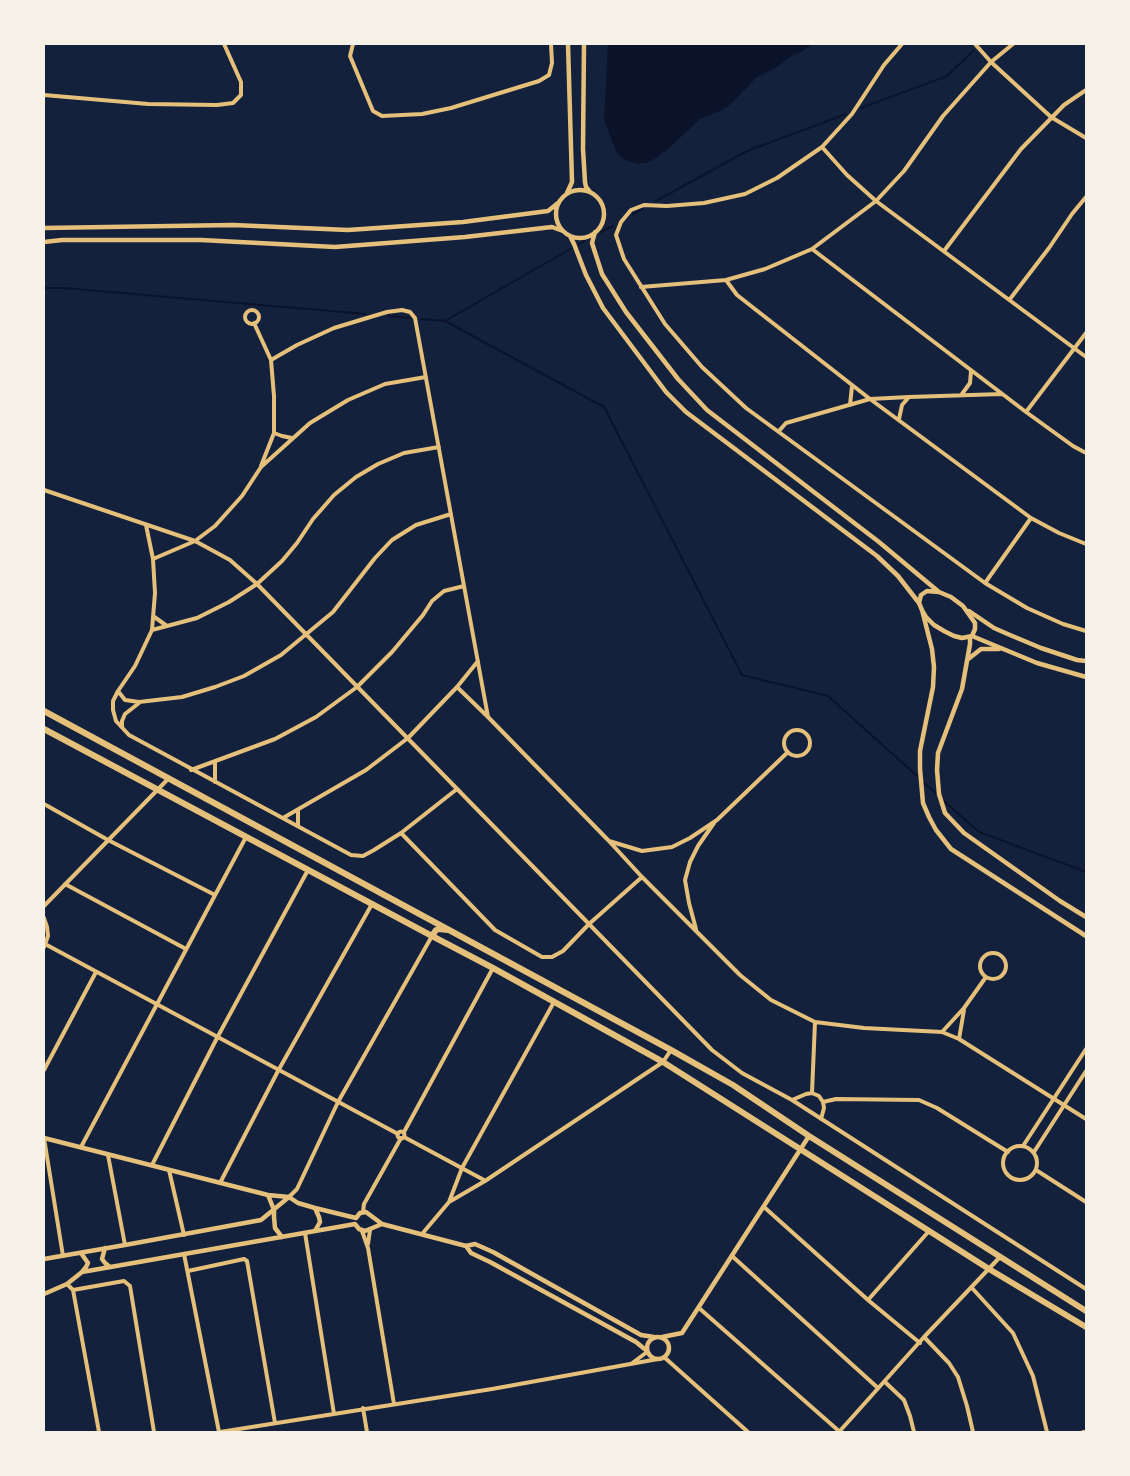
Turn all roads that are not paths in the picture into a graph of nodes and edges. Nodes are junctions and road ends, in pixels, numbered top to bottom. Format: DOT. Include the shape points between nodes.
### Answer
graph roads {
  1 [pos="224,44"];
  2 [pos="353,44"];
  3 [pos="551,44"];
  4 [pos="568,44"];
  5 [pos="584,44"];
  6 [pos="902,44"];
  7 [pos="975,44"];
  8 [pos="1013,44"];
  9 [pos="991,62"];
  10 [pos="1086,90"];
  11 [pos="44,95"];
  12 [pos="1051,117"];
  13 [pos="1086,138"];
  14 [pos="822,147"];
  15 [pos="590,192"];
  16 [pos="566,193"];
  17 [pos="1086,197"];
  18 [pos="876,201"];
  19 [pos="558,204"];
  20 [pos="44,228"];
  21 [pos="563,231"];
  22 [pos="596,232"];
  23 [pos="570,236"];
  24 [pos="44,242"];
  25 [pos="812,249"];
  26 [pos="944,251"];
  27 [pos="726,280"];
  28 [pos="641,287"];
  29 [pos="1010,299"];
  30 [pos="254,323"];
  31 [pos="1086,333"];
  32 [pos="1075,348"];
  33 [pos="1086,357"];
  34 [pos="271,360"];
  35 [pos="971,370"];
  36 [pos="426,377"];
  37 [pos="852,385"];
  38 [pos="1002,394"];
  39 [pos="961,395"];
  40 [pos="909,397"];
  41 [pos="870,399"];
  42 [pos="850,405"];
  43 [pos="1026,412"];
  44 [pos="899,420"];
  45 [pos="779,431"];
  46 [pos="274,433"];
  47 [pos="292,438"];
  48 [pos="439,447"];
  49 [pos="1086,453"];
  50 [pos="261,466"];
  51 [pos="44,490"];
  52 [pos="451,514"];
  53 [pos="1031,518"];
  54 [pos="146,525"];
  55 [pos="195,541"];
  56 [pos="1086,544"];
  57 [pos="153,559"];
  58 [pos="985,583"];
  59 [pos="257,584"];
  60 [pos="464,586"];
  61 [pos="939,592"];
  62 [pos="920,603"];
  63 [pos="963,606"];
  64 [pos="922,610"];
  65 [pos="153,616"];
  66 [pos="168,626"];
  67 [pos="152,630"];
  68 [pos="1086,631"];
  69 [pos="307,635"];
  70 [pos="971,637"];
  71 [pos="1003,649"];
  72 [pos="967,660"];
  73 [pos="478,661"];
  74 [pos="1086,661"];
  75 [pos="1086,676"];
  76 [pos="357,687"];
  77 [pos="456,687"];
  78 [pos="118,691"];
  79 [pos="139,702"];
  80 [pos="44,711"];
  81 [pos="489,718"];
  82 [pos="122,728"];
  83 [pos="44,729"];
  84 [pos="408,738"];
  85 [pos="788,752"];
  86 [pos="215,762"];
  87 [pos="191,770"];
  88 [pos="169,778"];
  89 [pos="215,782"];
  90 [pos="457,789"];
  91 [pos="157,790"];
  92 [pos="44,804"];
  93 [pos="298,810"];
  94 [pos="283,818"];
  95 [pos="717,820"];
  96 [pos="298,826"];
  97 [pos="401,833"];
  98 [pos="246,837"];
  99 [pos="690,838"];
  100 [pos="108,840"];
  101 [pos="608,840"];
  102 [pos="698,846"];
  103 [pos="308,870"];
  104 [pos="642,876"];
  105 [pos="65,884"];
  106 [pos="215,895"];
  107 [pos="372,904"];
  108 [pos="44,906"];
  109 [pos="1086,917"];
  110 [pos="44,918"];
  111 [pos="589,924"];
  112 [pos="454,932"];
  113 [pos="697,932"];
  114 [pos="432,936"];
  115 [pos="1086,936"];
  116 [pos="44,946"];
  117 [pos="186,949"];
  118 [pos="494,968"];
  119 [pos="96,972"];
  120 [pos="986,977"];
  121 [pos="555,1001"];
  122 [pos="156,1005"];
  123 [pos="964,1008"];
  124 [pos="815,1022"];
  125 [pos="942,1032"];
  126 [pos="218,1038"];
  127 [pos="959,1039"];
  128 [pos="1086,1049"];
  129 [pos="671,1050"];
  130 [pos="663,1062"];
  131 [pos="44,1070"];
  132 [pos="278,1071"];
  133 [pos="1086,1071"];
  134 [pos="812,1093"];
  135 [pos="1054,1098"];
  136 [pos="792,1100"];
  137 [pos="338,1102"];
  138 [pos="823,1102"];
  139 [pos="1064,1105"];
  140 [pos="821,1119"];
  141 [pos="1086,1119"];
  142 [pos="401,1135"];
  143 [pos="809,1136"];
  144 [pos="44,1138"];
  145 [pos="1023,1146"];
  146 [pos="81,1147"];
  147 [pos="801,1149"];
  148 [pos="1008,1152"];
  149 [pos="1034,1152"];
  150 [pos="108,1155"];
  151 [pos="152,1166"];
  152 [pos="462,1168"];
  153 [pos="169,1170"];
  154 [pos="1036,1170"];
  155 [pos="485,1181"];
  156 [pos="220,1183"];
  157 [pos="297,1189"];
  158 [pos="268,1195"];
  159 [pos="289,1197"];
  160 [pos="449,1202"];
  161 [pos="1086,1202"];
  162 [pos="298,1203"];
  163 [pos="764,1207"];
  164 [pos="315,1208"];
  165 [pos="274,1210"];
  166 [pos="363,1212"];
  167 [pos="374,1218"];
  168 [pos="382,1224"];
  169 [pos="371,1229"];
  170 [pos="362,1231"];
  171 [pos="930,1231"];
  172 [pos="315,1232"];
  173 [pos="305,1233"];
  174 [pos="184,1234"];
  175 [pos="422,1234"];
  176 [pos="282,1237"];
  177 [pos="125,1245"];
  178 [pos="466,1246"];
  179 [pos="105,1248"];
  180 [pos="368,1248"];
  181 [pos="81,1253"];
  182 [pos="184,1254"];
  183 [pos="63,1256"];
  184 [pos="732,1256"];
  185 [pos="1000,1257"];
  186 [pos="44,1259"];
  187 [pos="110,1267"];
  188 [pos="989,1269"];
  189 [pos="188,1271"];
  190 [pos="82,1272"];
  191 [pos="67,1284"];
  192 [pos="972,1288"];
  193 [pos="1086,1289"];
  194 [pos="73,1290"];
  195 [pos="44,1293"];
  196 [pos="868,1300"];
  197 [pos="699,1308"];
  198 [pos="1086,1311"];
  199 [pos="1086,1327"];
  200 [pos="654,1337"];
  201 [pos="924,1337"];
  202 [pos="662,1338"];
  203 [pos="920,1343"];
  204 [pos="647,1351"];
  205 [pos="664,1357"];
  206 [pos="658,1359"];
  207 [pos="628,1366"];
  208 [pos="885,1382"];
  209 [pos="879,1389"];
  210 [pos="394,1404"];
  211 [pos="363,1408"];
  212 [pos="334,1414"];
  213 [pos="275,1423"];
  214 [pos="99,1432"];
  215 [pos="154,1432"];
  216 [pos="219,1432"];
  217 [pos="368,1432"];
  218 [pos="748,1432"];
  219 [pos="839,1432"];
  220 [pos="914,1432"];
  221 [pos="973,1432"];
  222 [pos="1047,1432"];
  1 -- 11 [label="street" via="241,82 241,95 233,103 148,104"];
  2 -- 3 [label="street" via="350,56 374,111 382,116 451,108 539,81 549,75"];
  4 -- 16 [label="street" via="572,182"];
  5 -- 15 [label="street" via="583,149 586,187"];
  6 -- 14 [label="street" via="852,114"];
  7 -- 9 [label="street"];
  8 -- 9 [label="street"];
  9 -- 12 [label="street"];
  9 -- 18 [label="street"];
  10 -- 12 [label="street"];
  12 -- 13 [label="street"];
  12 -- 26 [label="street" via="1020,149"];
  14 -- 18 [label="street"];
  14 -- 28 [label="street" via="777,178 745,194 704,203 644,205 631,210 616,235 624,259"];
  15 -- 16 [label="street" via="582,189"];
  15 -- 22 [label="street" via="604,211"];
  16 -- 19 [label="street"];
  17 -- 29 [label="street"];
  18 -- 25 [label="street"];
  18 -- 26 [label="street"];
  19 -- 20 [label="street" via="548,211 463,222 348,230 233,225"];
  19 -- 21 [label="street" via="555,216"];
  21 -- 23 [label="street"];
  21 -- 24 [label="street" via="552,227 335,247 201,240"];
  22 -- 23 [label="street" via="588,237"];
  22 -- 61 [label="street" via="592,243 602,274 626,312 707,410"];
  23 -- 62 [label="street" via="603,308 666,392 686,412 877,556"];
  25 -- 27 [label="street"];
  25 -- 35 [label="street"];
  26 -- 29 [label="street"];
  27 -- 28 [label="street"];
  27 -- 37 [label="street" via="737,295"];
  28 -- 45 [label="street" via="665,324 702,367"];
  29 -- 32 [label="street"];
  30 -- 34 [label="street"];
  31 -- 32 [label="street"];
  32 -- 33 [label="street"];
  32 -- 43 [label="street"];
  34 -- 36 [label="street" via="334,328 402,310 415,318"];
  34 -- 46 [label="street"];
  35 -- 38 [label="street"];
  35 -- 39 [label="street" via="970,383"];
  36 -- 47 [label="street" via="385,384 348,400"];
  36 -- 48 [label="street"];
  37 -- 41 [label="street"];
  37 -- 42 [label="street"];
  38 -- 39 [label="street"];
  38 -- 43 [label="street"];
  39 -- 40 [label="street"];
  40 -- 41 [label="street"];
  40 -- 44 [label="street" via="902,405"];
  41 -- 42 [label="street"];
  41 -- 44 [label="street"];
  42 -- 45 [label="street" via="786,423"];
  43 -- 49 [label="street"];
  44 -- 53 [label="street"];
  45 -- 58 [label="street"];
  46 -- 47 [label="street"];
  46 -- 50 [label="street"];
  47 -- 50 [label="street"];
  48 -- 52 [label="street"];
  48 -- 59 [label="street" via="404,453 356,477 334,495 282,561"];
  50 -- 55 [label="street" via="242,496"];
  51 -- 54 [label="street"];
  52 -- 60 [label="street"];
  52 -- 69 [label="street" via="416,525 392,540 333,612"];
  53 -- 56 [label="street"];
  53 -- 58 [label="street"];
  54 -- 55 [label="street"];
  54 -- 57 [label="street"];
  55 -- 57 [label="street"];
  55 -- 59 [label="street" via="230,560"];
  57 -- 65 [label="street"];
  58 -- 68 [label="street" via="1027,608"];
  59 -- 66 [label="street" via="197,618"];
  59 -- 69 [label="street"];
  60 -- 73 [label="street"];
  60 -- 76 [label="street" via="444,591 432,601 392,652"];
  61 -- 62 [label="street" via="927,591"];
  61 -- 63 [label="street"];
  62 -- 64 [label="street"];
  63 -- 70 [label="street" via="975,623"];
  63 -- 74 [label="street" via="1002,632"];
  64 -- 70 [label="street" via="944,632"];
  64 -- 115 [label="street" via="934,667 920,751 923,803 929,817 951,849"];
  65 -- 66 [label="street"];
  65 -- 67 [label="street"];
  66 -- 67 [label="street"];
  67 -- 78 [label="street"];
  69 -- 76 [label="street"];
  69 -- 79 [label="street" via="244,676 182,697"];
  70 -- 71 [label="street"];
  70 -- 72 [label="street"];
  71 -- 72 [label="street" via="981,649"];
  71 -- 75 [label="street"];
  72 -- 109 [label="street" via="962,689 938,753 939,794 945,813 964,833"];
  73 -- 77 [label="street"];
  73 -- 81 [label="street"];
  76 -- 84 [label="street"];
  76 -- 86 [label="street" via="316,717 275,739"];
  77 -- 81 [label="street"];
  77 -- 84 [label="street"];
  78 -- 79 [label="street" via="125,700"];
  78 -- 82 [label="street" via="113,710"];
  79 -- 82 [label="street" via="125,714"];
  80 -- 88 [label="main road"];
  81 -- 101 [label="street"];
  82 -- 87 [label="street"];
  83 -- 91 [label="main road"];
  84 -- 90 [label="street"];
  84 -- 93 [label="street" via="366,770"];
  85 -- 85 [label="street" via="804,754 810,743 807,735 800,730 789,734 785,745"];
  85 -- 95 [label="street"];
  86 -- 87 [label="street"];
  86 -- 89 [label="street"];
  87 -- 89 [label="street"];
  88 -- 91 [label="street"];
  88 -- 112 [label="main road"];
  89 -- 94 [label="street"];
  90 -- 97 [label="street"];
  90 -- 111 [label="street"];
  91 -- 98 [label="main road"];
  91 -- 100 [label="street"];
  92 -- 100 [label="street"];
  93 -- 94 [label="street"];
  93 -- 96 [label="street"];
  94 -- 96 [label="street"];
  95 -- 99 [label="street"];
  95 -- 102 [label="street"];
  96 -- 97 [label="street" via="351,855 363,856"];
  97 -- 111 [label="street" via="495,930 542,957 563,951"];
  98 -- 103 [label="main road"];
  98 -- 106 [label="street"];
  99 -- 101 [label="street" via="672,847 642,851"];
  99 -- 102 [label="street"];
  100 -- 105 [label="street"];
  100 -- 106 [label="street"];
  101 -- 104 [label="street"];
  102 -- 113 [label="street" via="685,880"];
  103 -- 107 [label="main road"];
  103 -- 126 [label="street"];
  104 -- 111 [label="street"];
  104 -- 113 [label="street"];
  105 -- 108 [label="street"];
  105 -- 117 [label="street"];
  106 -- 117 [label="street"];
  107 -- 114 [label="main road"];
  107 -- 132 [label="street"];
  110 -- 116 [label="street" via="48,936"];
  111 -- 136 [label="street" via="712,1050 742,1073"];
  112 -- 114 [label="main road" via="439,929"];
  112 -- 129 [label="main road"];
  113 -- 124 [label="street" via="740,975 771,999"];
  114 -- 118 [label="main road"];
  114 -- 137 [label="street"];
  116 -- 119 [label="street"];
  117 -- 122 [label="street"];
  118 -- 121 [label="main road"];
  118 -- 142 [label="street"];
  119 -- 122 [label="street"];
  119 -- 131 [label="street"];
  120 -- 120 [label="street" via="1004,974 1006,962 998,954 983,956 980,967"];
  120 -- 123 [label="street"];
  121 -- 130 [label="main road"];
  121 -- 152 [label="street"];
  122 -- 126 [label="street"];
  122 -- 146 [label="street"];
  123 -- 125 [label="street"];
  123 -- 127 [label="street"];
  124 -- 125 [label="street"];
  124 -- 134 [label="street"];
  125 -- 127 [label="street"];
  126 -- 132 [label="street"];
  126 -- 151 [label="street"];
  127 -- 135 [label="street"];
  128 -- 135 [label="street"];
  129 -- 130 [label="street"];
  129 -- 143 [label="main road" via="733,1085"];
  130 -- 147 [label="main road"];
  130 -- 155 [label="street"];
  132 -- 137 [label="street"];
  132 -- 156 [label="street"];
  133 -- 139 [label="street"];
  134 -- 136 [label="street"];
  134 -- 138 [label="street"];
  135 -- 139 [label="street"];
  135 -- 145 [label="street"];
  136 -- 140 [label="street"];
  137 -- 142 [label="street"];
  137 -- 157 [label="street"];
  138 -- 140 [label="street"];
  138 -- 148 [label="street" via="919,1101"];
  139 -- 141 [label="street"];
  139 -- 149 [label="street"];
  140 -- 193 [label="street"];
  142 -- 152 [label="street"];
  142 -- 166 [label="street" via="364,1203"];
  143 -- 147 [label="street"];
  143 -- 185 [label="main road"];
  144 -- 146 [label="street"];
  144 -- 183 [label="street"];
  145 -- 148 [label="street"];
  145 -- 149 [label="street"];
  146 -- 150 [label="street"];
  147 -- 163 [label="street"];
  147 -- 171 [label="main road"];
  148 -- 154 [label="street" via="1004,1168 1011,1178 1028,1178"];
  149 -- 154 [label="street"];
  150 -- 151 [label="street"];
  150 -- 177 [label="street"];
  151 -- 153 [label="street"];
  152 -- 155 [label="street"];
  152 -- 160 [label="street"];
  153 -- 156 [label="street"];
  153 -- 174 [label="street"];
  154 -- 161 [label="street"];
  155 -- 160 [label="street"];
  156 -- 158 [label="street"];
  157 -- 159 [label="street"];
  157 -- 162 [label="street"];
  158 -- 159 [label="street"];
  158 -- 165 [label="street"];
  159 -- 162 [label="street"];
  159 -- 165 [label="street"];
  160 -- 175 [label="street"];
  162 -- 164 [label="street"];
  163 -- 184 [label="street"];
  163 -- 196 [label="street"];
  164 -- 166 [label="street" via="356,1218"];
  164 -- 172 [label="street" via="320,1222"];
  165 -- 174 [label="street" via="261,1220"];
  165 -- 176 [label="street" via="274,1224"];
  166 -- 167 [label="street"];
  167 -- 168 [label="street"];
  167 -- 169 [label="street"];
  168 -- 169 [label="street"];
  168 -- 175 [label="street"];
  169 -- 170 [label="street"];
  169 -- 180 [label="street"];
  170 -- 172 [label="street" via="355,1224"];
  170 -- 180 [label="street"];
  171 -- 188 [label="main road"];
  171 -- 196 [label="street"];
  172 -- 173 [label="street"];
  173 -- 176 [label="street"];
  173 -- 212 [label="street"];
  174 -- 177 [label="street"];
  175 -- 178 [label="street"];
  176 -- 182 [label="street"];
  177 -- 179 [label="street"];
  178 -- 200 [label="street" via="475,1244 493,1252 641,1335"];
  178 -- 204 [label="street" via="471,1253"];
  179 -- 181 [label="street"];
  179 -- 187 [label="street" via="102,1259"];
  180 -- 210 [label="street"];
  181 -- 183 [label="street"];
  181 -- 190 [label="street" via="88,1263"];
  182 -- 187 [label="street"];
  182 -- 189 [label="street"];
  183 -- 186 [label="street"];
  184 -- 197 [label="street"];
  184 -- 209 [label="street"];
  185 -- 188 [label="street"];
  185 -- 198 [label="main road"];
  187 -- 190 [label="street"];
  188 -- 192 [label="street"];
  188 -- 199 [label="main road"];
  189 -- 213 [label="street" via="244,1259 247,1262"];
  189 -- 216 [label="street"];
  190 -- 191 [label="street"];
  191 -- 194 [label="street"];
  191 -- 195 [label="street"];
  192 -- 201 [label="street"];
  192 -- 222 [label="street" via="1012,1334 1034,1376"];
  194 -- 214 [label="street"];
  194 -- 215 [label="street" via="124,1281 130,1286"];
  196 -- 203 [label="street"];
  197 -- 202 [label="street" via="682,1333"];
  197 -- 219 [label="street"];
  200 -- 202 [label="street"];
  200 -- 204 [label="street" via="647,1344"];
  201 -- 203 [label="street"];
  201 -- 221 [label="street" via="958,1377"];
  202 -- 205 [label="street" via="669,1347"];
  203 -- 208 [label="street"];
  204 -- 206 [label="street"];
  204 -- 207 [label="street"];
  205 -- 206 [label="street"];
  205 -- 218 [label="street"];
  206 -- 207 [label="street"];
  207 -- 210 [label="street"];
  208 -- 209 [label="street"];
  208 -- 220 [label="street" via="904,1400"];
  209 -- 219 [label="street"];
  210 -- 211 [label="street"];
  211 -- 212 [label="street"];
  211 -- 217 [label="street"];
  212 -- 213 [label="street"];
  213 -- 216 [label="street"];
}
